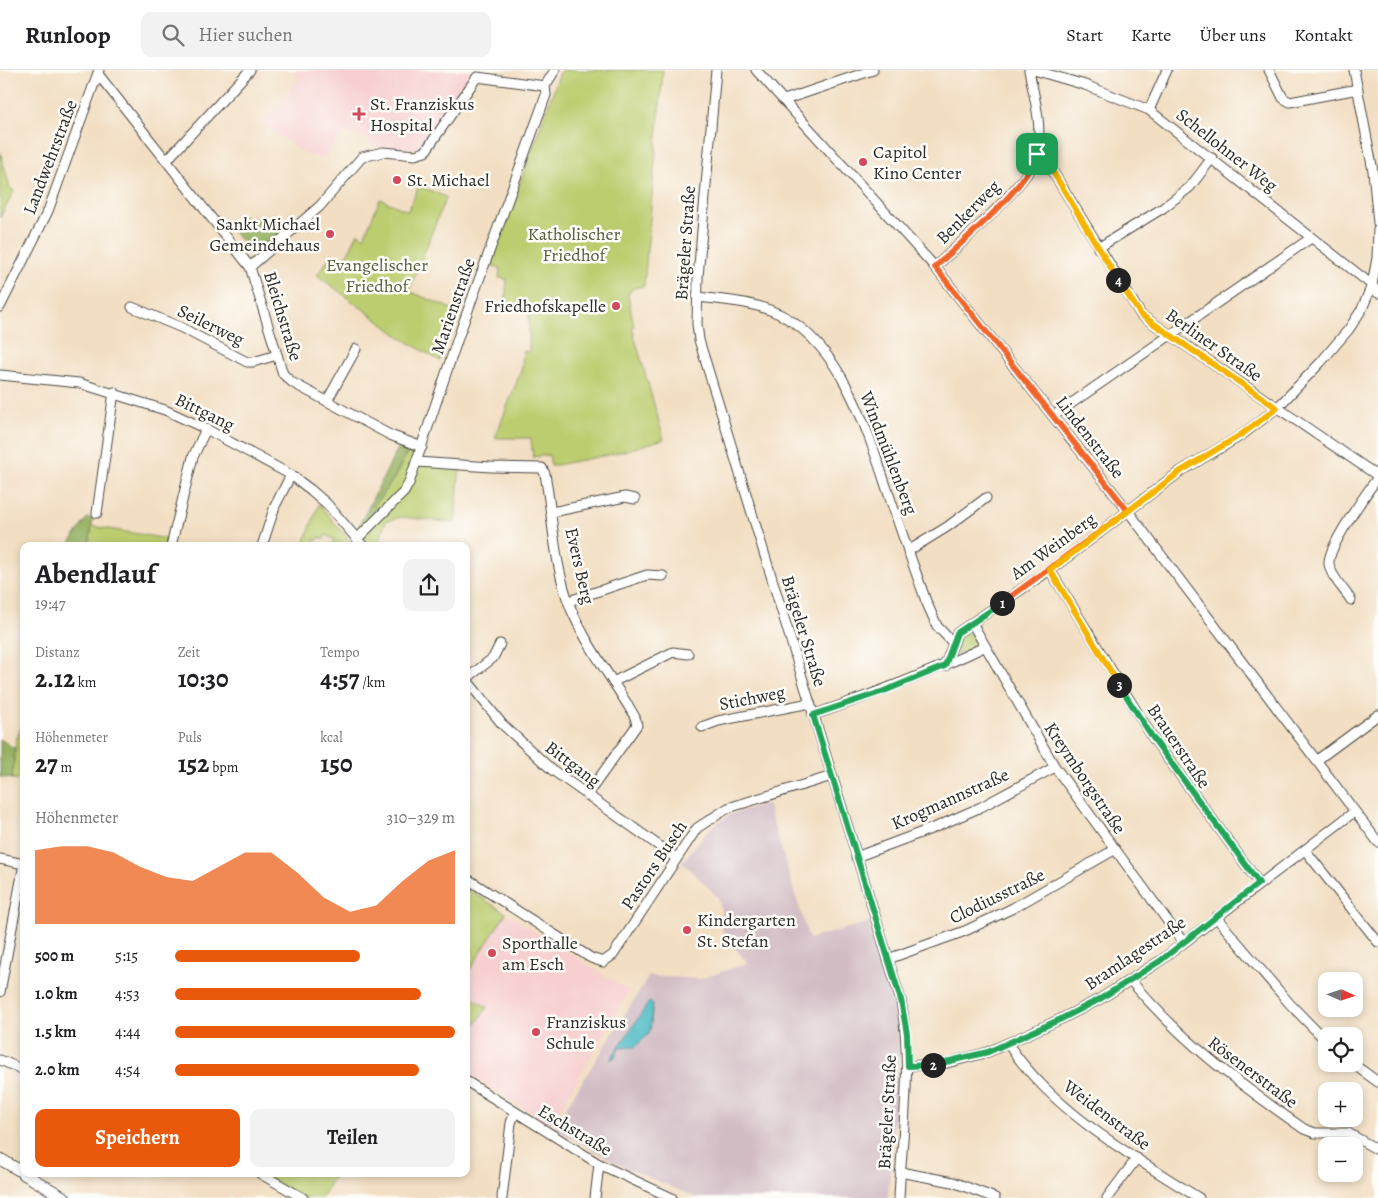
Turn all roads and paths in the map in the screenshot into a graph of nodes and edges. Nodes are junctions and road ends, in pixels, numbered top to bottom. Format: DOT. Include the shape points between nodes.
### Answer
graph roads {
  1 [pos="250,70"];
  2 [pos="555,70"];
  3 [pos="716,70"];
  4 [pos="756,70"];
  5 [pos="873,70"];
  6 [pos="1029,70"];
  7 [pos="1034,70"];
  8 [pos="1167,70"];
  9 [pos="1269,70"];
  10 [pos="1354,70"];
  11 [pos="99,72"];
  12 [pos="545,86"];
  13 [pos="1358,89"];
  14 [pos="784,100"];
  15 [pos="1149,110"];
  16 [pos="1037,154"];
  17 [pos="1212,158"];
  18 [pos="167,160"];
  19 [pos="1378,223"];
  20 [pos="1378,230"];
  21 [pos="1311,238"];
  22 [pos="1098,248"];
  23 [pos="935,267"];
  24 [pos="250,268"];
  25 [pos="1372,285"];
  26 [pos="1378,293"];
  27 [pos="697,297"];
  28 [pos="132,306"];
  29 [pos="0,307"];
  30 [pos="1169,335"];
  31 [pos="356,349"];
  32 [pos="277,355"];
  33 [pos="0,376"];
  34 [pos="114,392"];
  35 [pos="328,402"];
  36 [pos="1277,408"];
  37 [pos="1053,416"];
  38 [pos="206,429"];
  39 [pos="422,446"];
  40 [pos="418,462"];
  41 [pos="291,475"];
  42 [pos="1378,476"];
  43 [pos="986,498"];
  44 [pos="635,499"];
  45 [pos="1128,511"];
  46 [pos="552,512"];
  47 [pos="97,513"];
  48 [pos="172,542"];
  49 [pos="263,542"];
  50 [pos="359,542"];
  51 [pos="361,542"];
  52 [pos="908,550"];
  53 [pos="1050,570"];
  54 [pos="663,576"];
  55 [pos="1351,600"];
  56 [pos="568,601"];
  57 [pos="972,624"];
  58 [pos="953,643"];
  59 [pos="500,644"];
  60 [pos="984,647"];
  61 [pos="688,654"];
  62 [pos="945,666"];
  63 [pos="470,676"];
  64 [pos="612,682"];
  65 [pos="470,684"];
  66 [pos="810,703"];
  67 [pos="1378,714"];
  68 [pos="813,715"];
  69 [pos="702,728"];
  70 [pos="1317,760"];
  71 [pos="1055,767"];
  72 [pos="832,776"];
  73 [pos="587,795"];
  74 [pos="1354,812"];
  75 [pos="1378,842"];
  76 [pos="1114,850"];
  77 [pos="1305,850"];
  78 [pos="856,857"];
  79 [pos="676,858"];
  80 [pos="0,859"];
  81 [pos="20,863"];
  82 [pos="470,881"];
  83 [pos="1259,883"];
  84 [pos="20,885"];
  85 [pos="1216,917"];
  86 [pos="1184,942"];
  87 [pos="1378,942"];
  88 [pos="888,959"];
  89 [pos="1131,981"];
  90 [pos="0,992"];
  91 [pos="1318,1033"];
  92 [pos="1008,1044"];
  93 [pos="0,1060"];
  94 [pos="908,1066"];
  95 [pos="20,1068"];
  96 [pos="1363,1071"];
  97 [pos="1378,1082"];
  98 [pos="470,1084"];
  99 [pos="515,1112"];
  100 [pos="1378,1150"];
  101 [pos="1137,1158"];
  102 [pos="0,1159"];
  103 [pos="599,1164"];
  104 [pos="20,1172"];
  105 [pos="900,1172"];
  106 [pos="29,1177"];
  107 [pos="266,1177"];
  108 [pos="65,1198"];
  109 [pos="303,1198"];
  110 [pos="502,1198"];
  111 [pos="595,1198"];
  112 [pos="672,1198"];
  113 [pos="899,1198"];
  114 [pos="994,1198"];
  115 [pos="1107,1198"];
  116 [pos="1199,1198"];
  1 -- 18 [label="street"];
  2 -- 12 [label="street, Marienstraße"];
  3 -- 27 [label="street, Brägeler Straße"];
  4 -- 14 [label="street, Lindenstraße"];
  5 -- 14 [label="street"];
  6 -- 16 [label="street" via="1040,131"];
  7 -- 15 [label="street, Schellohner Weg" via="1085,85"];
  8 -- 15 [label="street"];
  9 -- 13 [label="street" via="1283,98 1290,102"];
  10 -- 13 [label="street"];
  11 -- 18 [label="street, Bleichstraße"];
  11 -- 29 [label="street, Landwehrstraße" via="48,211"];
  12 -- 24 [label="street" via="477,77 425,152 415,155 383,152 362,157 325,201"];
  12 -- 39 [label="street, Marienstraße" via="546,95"];
  13 -- 19 [label="street" via="1373,171"];
  14 -- 23 [label="street, Lindenstraße"];
  15 -- 17 [label="street, Schellohner Weg"];
  16 -- 22 [label="street, Berliner Straße" via="1053,172"];
  16 -- 23 [label="street, Benkerweg" via="1032,169 994,211"];
  17 -- 21 [label="street, Schellohner Weg"];
  17 -- 22 [label="street" via="1190,187 1163,208"];
  18 -- 24 [label="street, Bleichstraße"];
  20 -- 25 [label="street, Am Weinberg"];
  21 -- 25 [label="street, Schellohner Weg"];
  21 -- 30 [label="street"];
  22 -- 30 [label="street, Berliner Straße" via="1141,315"];
  23 -- 37 [label="street, Lindenstraße"];
  24 -- 32 [label="street, Bleichstraße"];
  25 -- 26 [label="street, Schellohner Weg"];
  25 -- 36 [label="street, Am Weinberg" via="1349,329"];
  27 -- 52 [label="street, Windmühlenberg" via="735,300 764,307 806,332 823,352 839,374 868,433"];
  27 -- 66 [label="street, Brägeler Straße" via="696,324 702,354"];
  28 -- 32 [label="street, Seilerweg" via="247,362"];
  30 -- 36 [label="street, Berliner Straße"];
  30 -- 37 [label="street"];
  31 -- 35 [label="street"];
  32 -- 35 [label="street, Bleichstraße" via="284,374 293,384"];
  33 -- 34 [label="street, Bittgang" via="79,383"];
  34 -- 38 [label="street, Bittgang"];
  34 -- 47 [label="street"];
  35 -- 39 [label="street, Bleichstraße" via="390,435"];
  36 -- 42 [label="street, Berliner Straße"];
  36 -- 45 [label="street, Am Weinberg" via="1242,434 1181,471"];
  37 -- 45 [label="street, Lindenstraße"];
  38 -- 41 [label="street, Bittgang"];
  38 -- 48 [label="street" via="193,457"];
  39 -- 40 [label="street, Marienstraße"];
  40 -- 46 [label="street, Evers Berg" via="542,468"];
  40 -- 51 [label="street, Marienstraße" via="404,492"];
  41 -- 49 [label="street" via="275,506"];
  41 -- 50 [label="street, Bittgang" via="328,504"];
  42 -- 55 [label="street" via="1332,547 1329,562 1332,574"];
  43 -- 52 [label="street"];
  44 -- 46 [label="street" via="625,497"];
  45 -- 53 [label="street, Am Weinberg"];
  45 -- 70 [label="street, Lindenstraße"];
  46 -- 56 [label="street, Evers Berg"];
  52 -- 58 [label="street, Windmühlenberg" via="937,626"];
  53 -- 57 [label="street, Am Weinberg"];
  53 -- 83 [label="street, Brauerstraße" via="1153,738"];
  54 -- 56 [label="street" via="647,575"];
  56 -- 64 [label="street, Evers Berg"];
  57 -- 58 [label="street, Am Weinberg" via="957,633"];
  57 -- 60 [label="street, Kreymborgstraße"];
  58 -- 62 [label="street"];
  59 -- 63 [label="street" via="493,658"];
  60 -- 62 [label="street"];
  60 -- 71 [label="street, Kreymborgstraße"];
  61 -- 64 [label="street" via="674,652"];
  62 -- 68 [label="street"];
  64 -- 73 [label="street, Evers Berg" via="637,725"];
  65 -- 73 [label="street, Bittgang" via="518,741"];
  66 -- 68 [label="street, Brägeler Straße"];
  66 -- 69 [label="street, Stichweg" via="718,721"];
  67 -- 70 [label="street"];
  68 -- 72 [label="street, Brägeler Straße"];
  70 -- 74 [label="street, Lindenstraße"];
  71 -- 76 [label="street, Kreymborgstraße"];
  71 -- 78 [label="street, Krogmannstraße" via="982,807"];
  72 -- 78 [label="street, Brägeler Straße"];
  72 -- 79 [label="street, Pastors Busch" via="728,808 697,828"];
  73 -- 79 [label="street, Bittgang"];
  74 -- 75 [label="street, Lindenstraße"];
  74 -- 77 [label="street, Bramlagestraße"];
  76 -- 86 [label="street, Kreymborgstraße"];
  76 -- 88 [label="street, Clodiusstraße" via="1013,908"];
  77 -- 83 [label="street, Bramlagestraße"];
  77 -- 87 [label="street"];
  78 -- 88 [label="street, Brägeler Straße"];
  79 -- 82 [label="street, Pastors Busch" via="613,955 603,962 591,958"];
  80 -- 81 [label="street"];
  83 -- 85 [label="street, Bramlagestraße"];
  84 -- 90 [label="street"];
  85 -- 86 [label="street, Bramlagestraße"];
  85 -- 91 [label="street"];
  86 -- 89 [label="street, Bramlagestraße"];
  88 -- 94 [label="street, Brägeler Straße" via="901,1000"];
  89 -- 92 [label="street, Bramlagestraße"];
  89 -- 100 [label="street, Rösenerstraße" via="1158,1014 1196,1050 1304,1129 1315,1133 1348,1133"];
  92 -- 94 [label="street, Bramlagestraße" via="947,1063"];
  92 -- 101 [label="street, Weidenstraße" via="1022,1065 1048,1091"];
  93 -- 95 [label="street"];
  94 -- 105 [label="street, Brägeler Straße"];
  96 -- 97 [label="street"];
  98 -- 99 [label="street, Eschstraße"];
  99 -- 103 [label="street, Eschstraße"];
  99 -- 110 [label="street"];
  101 -- 115 [label="street"];
  101 -- 116 [label="street, Weidenstraße"];
  102 -- 104 [label="main road"];
  103 -- 111 [label="street"];
  103 -- 112 [label="street, Eschstraße"];
  105 -- 113 [label="street, Brägeler Straße"];
  105 -- 114 [label="street" via="953,1182"];
  106 -- 108 [label="main road"];
  107 -- 109 [label="street"];
}
